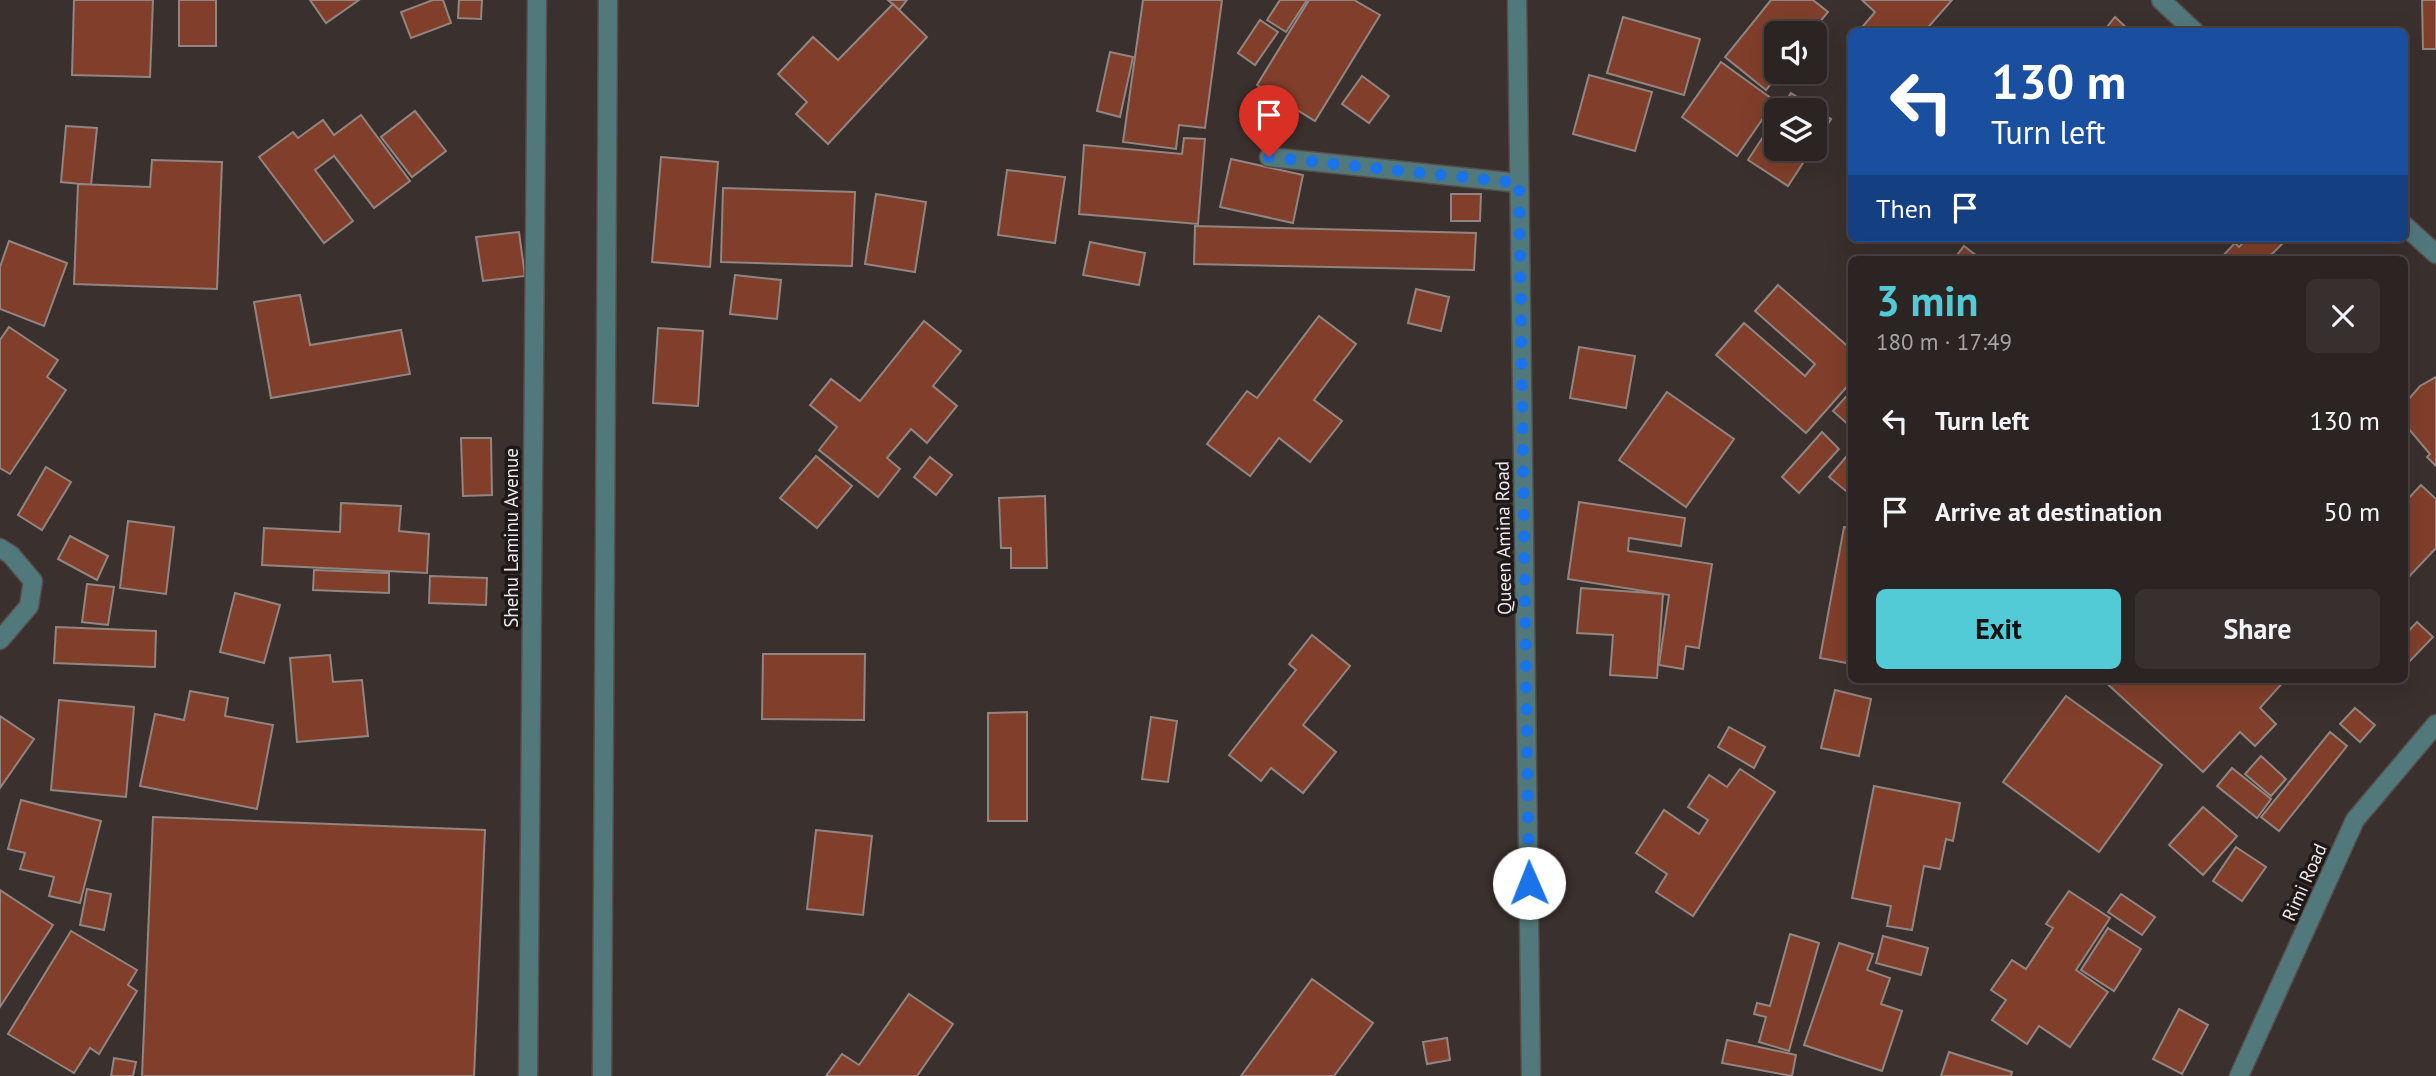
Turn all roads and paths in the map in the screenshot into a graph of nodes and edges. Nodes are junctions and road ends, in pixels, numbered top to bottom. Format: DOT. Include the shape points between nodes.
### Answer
graph roads {
  1 [pos="537,0"];
  2 [pos="608,0"];
  3 [pos="1517,0"];
  4 [pos="2161,0"];
  5 [pos="2191,28"];
  6 [pos="1269,157"];
  7 [pos="1519,183"];
  8 [pos="2408,229"];
  9 [pos="2436,254"];
  10 [pos="0,548"];
  11 [pos="0,640"];
  12 [pos="2436,724"];
  13 [pos="528,1076"];
  14 [pos="602,1076"];
  15 [pos="1531,1076"];
  16 [pos="2239,1076"];
  1 -- 13 [label="street, Shehu Laminu Avenue"];
  2 -- 14 [label="street"];
  3 -- 7 [label="street, Queen Amina Road"];
  4 -- 5 [label="street"];
  6 -- 7 [label="street"];
  7 -- 15 [label="street, Queen Amina Road"];
  8 -- 9 [label="street"];
  10 -- 11 [label="street" via="33,581 29,606"];
  12 -- 16 [label="street, Rimi Road" via="2355,820"];
}
